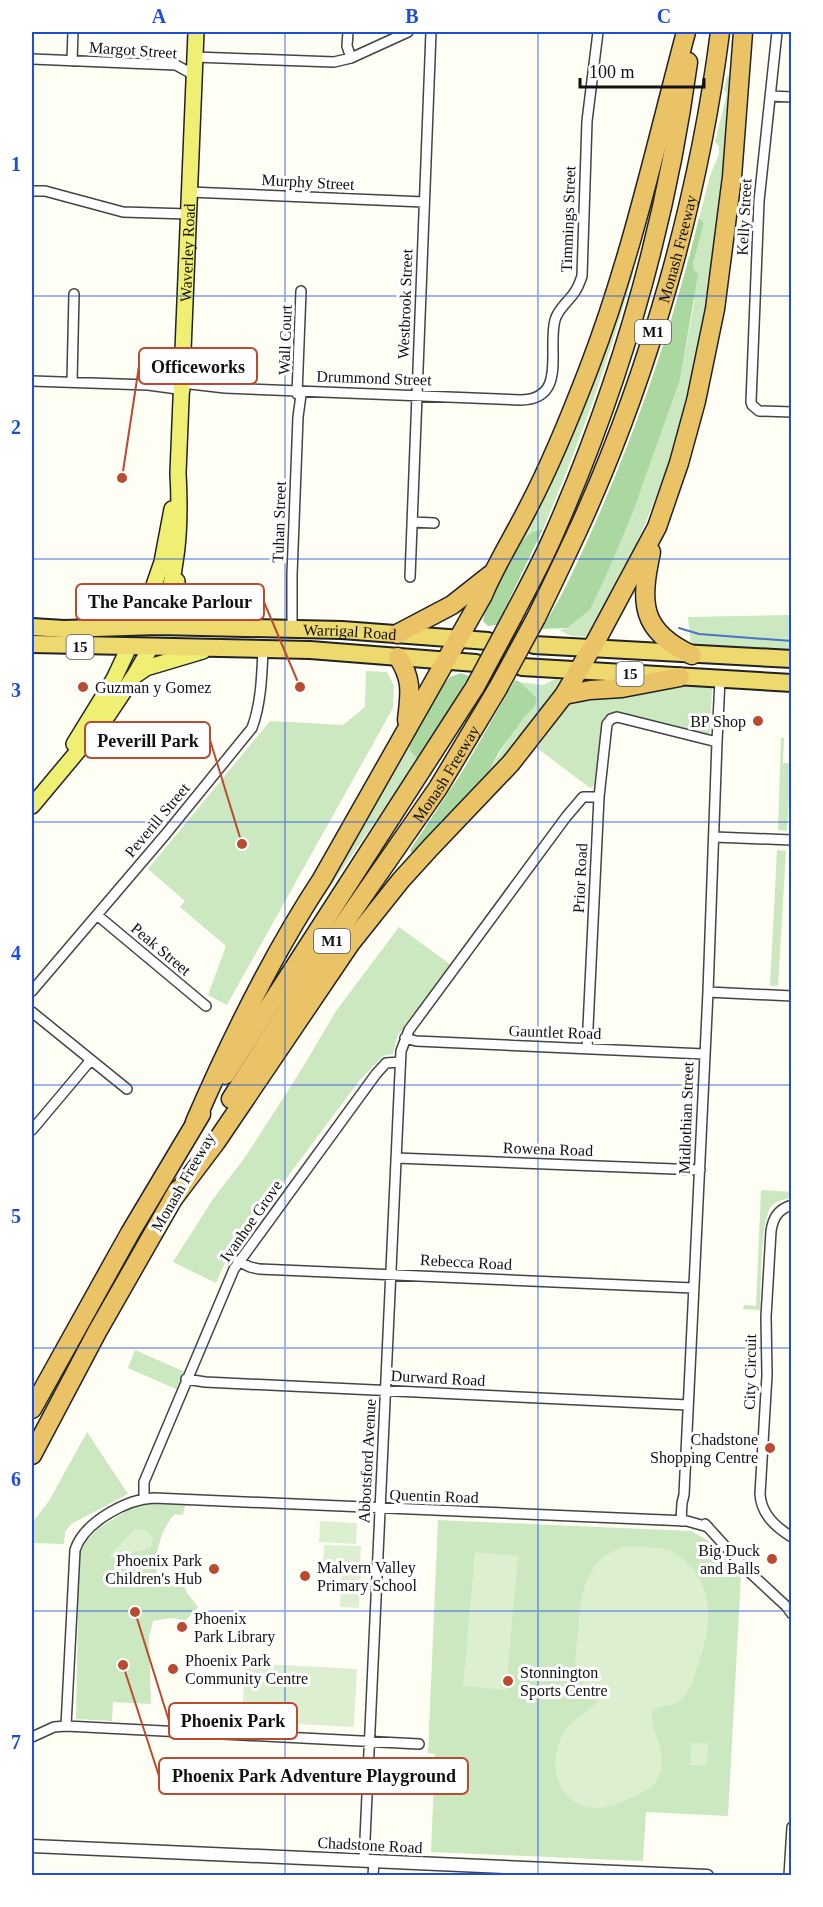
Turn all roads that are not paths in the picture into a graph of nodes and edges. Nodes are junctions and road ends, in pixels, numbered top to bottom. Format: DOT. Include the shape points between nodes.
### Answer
graph roads {
  1 [pos="74,32"];
  2 [pos="196,32"];
  3 [pos="348,32"];
  4 [pos="408,32"];
  5 [pos="431,32"];
  6 [pos="598,32"];
  7 [pos="686,32"];
  8 [pos="692,32"];
  9 [pos="720,32"];
  10 [pos="743,32"];
  11 [pos="777,32"];
  12 [pos="195,57"];
  13 [pos="351,58"];
  14 [pos="32,59"];
  15 [pos="72,61"];
  16 [pos="194,75"];
  17 [pos="770,96"];
  18 [pos="792,97"];
  19 [pos="32,191"];
  20 [pos="189,192"];
  21 [pos="424,202"];
  22 [pos="188,214"];
  23 [pos="302,291"];
  24 [pos="74,294"];
  25 [pos="32,381"];
  26 [pos="72,382"];
  27 [pos="182,383"];
  28 [pos="298,390"];
  29 [pos="417,394"];
  30 [pos="538,396"];
  31 [pos="792,412"];
  32 [pos="178,474"];
  33 [pos="412,522"];
  34 [pos="434,523"];
  35 [pos="657,527"];
  36 [pos="177,560"];
  37 [pos="491,574"];
  38 [pos="410,577"];
  39 [pos="140,626"];
  40 [pos="158,626"];
  41 [pos="32,627"];
  42 [pos="198,627"];
  43 [pos="292,629"];
  44 [pos="404,634"];
  45 [pos="457,638"];
  46 [pos="488,641"];
  47 [pos="32,644"];
  48 [pos="534,645"];
  49 [pos="129,647"];
  50 [pos="151,647"];
  51 [pos="221,647"];
  52 [pos="592,648"];
  53 [pos="263,649"];
  54 [pos="692,655"];
  55 [pos="407,658"];
  56 [pos="792,660"];
  57 [pos="444,661"];
  58 [pos="476,663"];
  59 [pos="522,667"];
  60 [pos="579,671"];
  61 [pos="134,676"];
  62 [pos="680,677"];
  63 [pos="720,679"];
  64 [pos="792,682"];
  65 [pos="564,695"];
  66 [pos="406,728"];
  67 [pos="717,742"];
  68 [pos="55,778"];
  69 [pos="599,797"];
  70 [pos="32,806"];
  71 [pos="714,837"];
  72 [pos="792,840"];
  73 [pos="98,915"];
  74 [pos="32,992"];
  75 [pos="708,992"];
  76 [pos="792,996"];
  77 [pos="206,1006"];
  78 [pos="32,1012"];
  79 [pos="405,1038"];
  80 [pos="587,1048"];
  81 [pos="704,1054"];
  82 [pos="90,1061"];
  83 [pos="400,1062"];
  84 [pos="127,1089"];
  85 [pos="195,1122"];
  86 [pos="32,1130"];
  87 [pos="396,1158"];
  88 [pos="699,1170"];
  89 [pos="173,1199"];
  90 [pos="792,1205"];
  91 [pos="238,1261"];
  92 [pos="391,1274"];
  93 [pos="693,1288"];
  94 [pos="186,1379"];
  95 [pos="385,1391"];
  96 [pos="688,1405"];
  97 [pos="32,1409"];
  98 [pos="32,1455"];
  99 [pos="144,1498"];
  100 [pos="380,1509"];
  101 [pos="684,1521"];
  102 [pos="792,1537"];
  103 [pos="790,1609"];
  104 [pos="66,1726"];
  105 [pos="32,1737"];
  106 [pos="369,1741"];
  107 [pos="419,1744"];
  108 [pos="792,1827"];
  109 [pos="32,1846"];
  110 [pos="369,1861"];
  111 [pos="574,1873"];
  112 [pos="373,1875"];
  113 [pos="707,1875"];
  114 [pos="789,1875"];
  1 -- 15 [label="street"];
  2 -- 12 [label="main road, Waverley Road"];
  3 -- 13 [label="street"];
  4 -- 13 [label="street"];
  5 -- 21 [label="street, Westbrook Street"];
  6 -- 30 [label="street, Timmings Street" via="586,120 582,276 555,320 552,378"];
  7 -- 37 [label="highway" via="630,247 602,334 530,506"];
  8 -- 85 [label="highway, Monash Freeway / M1, bridge" via="679,127 655,240 608,395 554,536 475,687"];
  9 -- 89 [label="highway, Monash Freeway / M1, bridge" via="696,170 670,276 626,409 583,518 536,618 438,788 296,996"];
  10 -- 35 [label="highway" via="732,177 715,309 696,401"];
  11 -- 17 [label="street, Kelly Street"];
  12 -- 13 [label="street" via="334,62"];
  12 -- 16 [label="main road, Waverley Road"];
  14 -- 15 [label="street, Margot Street"];
  15 -- 16 [label="street, Margot Street" via="176,65"];
  16 -- 20 [label="main road, Waverley Road"];
  17 -- 18 [label="street"];
  17 -- 31 [label="street, Kelly Street" via="759,201 752,405 759,411"];
  19 -- 22 [label="street" via="123,212"];
  20 -- 21 [label="street, Murphy Street"];
  20 -- 22 [label="main road, Waverley Road"];
  21 -- 29 [label="street, Westbrook Street"];
  22 -- 27 [label="main road, Waverley Road"];
  23 -- 28 [label="street, Wall Court"];
  24 -- 26 [label="street"];
  25 -- 26 [label="street, Drummond Street"];
  26 -- 27 [label="street, Drummond Street"];
  27 -- 28 [label="street, Drummond Street" via="197,390"];
  27 -- 32 [label="main road, Waverley Road"];
  28 -- 29 [label="street, Drummond Street"];
  28 -- 43 [label="street, Tuhan Street" via="301,395"];
  29 -- 30 [label="street, Drummond Street" via="520,400"];
  29 -- 33 [label="street, Westbrook Street"];
  32 -- 36 [label="main road, Waverley Road"];
  32 -- 39 [label="main road, Waverley Road" via="162,562"];
  33 -- 34 [label="street"];
  33 -- 38 [label="street, Westbrook Street"];
  35 -- 52 [label="highway"];
  35 -- 54 [label="highway" via="645,582 647,611 662,636"];
  36 -- 40 [label="main road, Waverley Road"];
  36 -- 42 [label="main road" via="179,610"];
  37 -- 44 [label="highway" via="452,605"];
  37 -- 45 [label="highway"];
  39 -- 40 [label="highway, Warrigal Road / 15"];
  39 -- 41 [label="highway, Warrigal Road / 15"];
  39 -- 49 [label="highway, Waverley Road"];
  40 -- 42 [label="highway, Warrigal Road / 15"];
  40 -- 50 [label="highway, Waverley Road"];
  42 -- 43 [label="highway, Warrigal Road / 15"];
  43 -- 44 [label="highway, Warrigal Road / 15"];
  44 -- 45 [label="highway, Warrigal Road / 15"];
  44 -- 55 [label="highway" via="416,645"];
  45 -- 46 [label="highway, Warrigal Road / 15"];
  45 -- 57 [label="highway"];
  47 -- 49 [label="highway, Warrigal Road / 15"];
  48 -- 52 [label="highway, 15"];
  49 -- 50 [label="highway, Warrigal Road / 15"];
  49 -- 68 [label="main road, Waverley Road"];
  50 -- 51 [label="highway, Warrigal Road / 15"];
  50 -- 61 [label="main road, Waverley Road"];
  51 -- 53 [label="highway, Warrigal Road / 15"];
  51 -- 61 [label="main road" via="189,653"];
  52 -- 54 [label="highway, 15"];
  52 -- 60 [label="highway"];
  53 -- 55 [label="highway, Warrigal Road / 15"];
  53 -- 73 [label="street, Peverill Street" via="252,728"];
  54 -- 56 [label="highway, 15"];
  55 -- 57 [label="highway, Warrigal Road / 15"];
  55 -- 66 [label="highway" via="411,691"];
  57 -- 58 [label="highway, Warrigal Road / 15"];
  57 -- 66 [label="highway"];
  59 -- 60 [label="highway, 15"];
  60 -- 62 [label="highway, 15"];
  60 -- 65 [label="highway"];
  61 -- 68 [label="main road, Waverley Road" via="108,715"];
  62 -- 63 [label="highway, 15"];
  62 -- 65 [label="highway"];
  63 -- 64 [label="highway, 15"];
  63 -- 67 [label="street, Midlothian Street"];
  65 -- 89 [label="highway" via="511,763 431,847 336,963 297,1025"];
  66 -- 85 [label="highway" via="254,998"];
  67 -- 69 [label="street, Prior Road" via="617,717 611,719 607,724"];
  67 -- 71 [label="street, Midlothian Street"];
  68 -- 70 [label="main road, Waverley Road"];
  69 -- 79 [label="street" via="583,796"];
  69 -- 80 [label="street, Prior Road"];
  71 -- 72 [label="street"];
  71 -- 75 [label="street, Midlothian Street"];
  73 -- 74 [label="street, Peverill Street"];
  73 -- 77 [label="street, Peak Street"];
  75 -- 76 [label="street"];
  75 -- 81 [label="street, Midlothian Street"];
  78 -- 82 [label="street"];
  79 -- 80 [label="street, Gauntlet Road"];
  79 -- 83 [label="street"];
  80 -- 81 [label="street, Gauntlet Road"];
  81 -- 88 [label="street, Midlothian Street"];
  82 -- 84 [label="street"];
  82 -- 86 [label="street"];
  83 -- 87 [label="street, Abbotsford Avenue"];
  83 -- 91 [label="street, Ivanhoe Grove" via="386,1063 376,1074"];
  85 -- 97 [label="highway, Monash Freeway / M1"];
  87 -- 88 [label="street, Rowena Road"];
  87 -- 92 [label="street, Abbotsford Avenue"];
  88 -- 93 [label="street, Midlothian Street"];
  89 -- 98 [label="highway, Monash Freeway / M1"];
  90 -- 102 [label="street, City Circuit" via="778,1212 771,1231 760,1494 764,1513"];
  91 -- 92 [label="street, Rebecca Road" via="259,1269"];
  91 -- 94 [label="street, Ivanhoe Grove"];
  92 -- 93 [label="street, Rebecca Road"];
  92 -- 95 [label="street, Abbotsford Avenue"];
  93 -- 96 [label="street, Midlothian Street"];
  94 -- 95 [label="street, Durward Road"];
  94 -- 99 [label="street, Ivanhoe Grove" via="144,1482"];
  95 -- 96 [label="street, Durward Road"];
  95 -- 100 [label="street, Abbotsford Avenue"];
  96 -- 101 [label="street, Midlothian Street"];
  99 -- 100 [label="street, Quentin Road"];
  99 -- 104 [label="street" via="91,1525 77,1543"];
  100 -- 101 [label="street, Quentin Road"];
  100 -- 106 [label="street, Abbotsford Avenue"];
  101 -- 103 [label="street, Quentin Road" via="708,1527"];
  104 -- 105 [label="street"];
  104 -- 106 [label="street"];
  106 -- 107 [label="street"];
  106 -- 110 [label="street, Abbotsford Avenue"];
  108 -- 114 [label="street"];
  109 -- 110 [label="street, Chadstone Road"];
  110 -- 111 [label="street, Chadstone Road"];
  110 -- 112 [label="street, Abbotsford Avenue"];
  111 -- 113 [label="street, Chadstone Road"];
}
